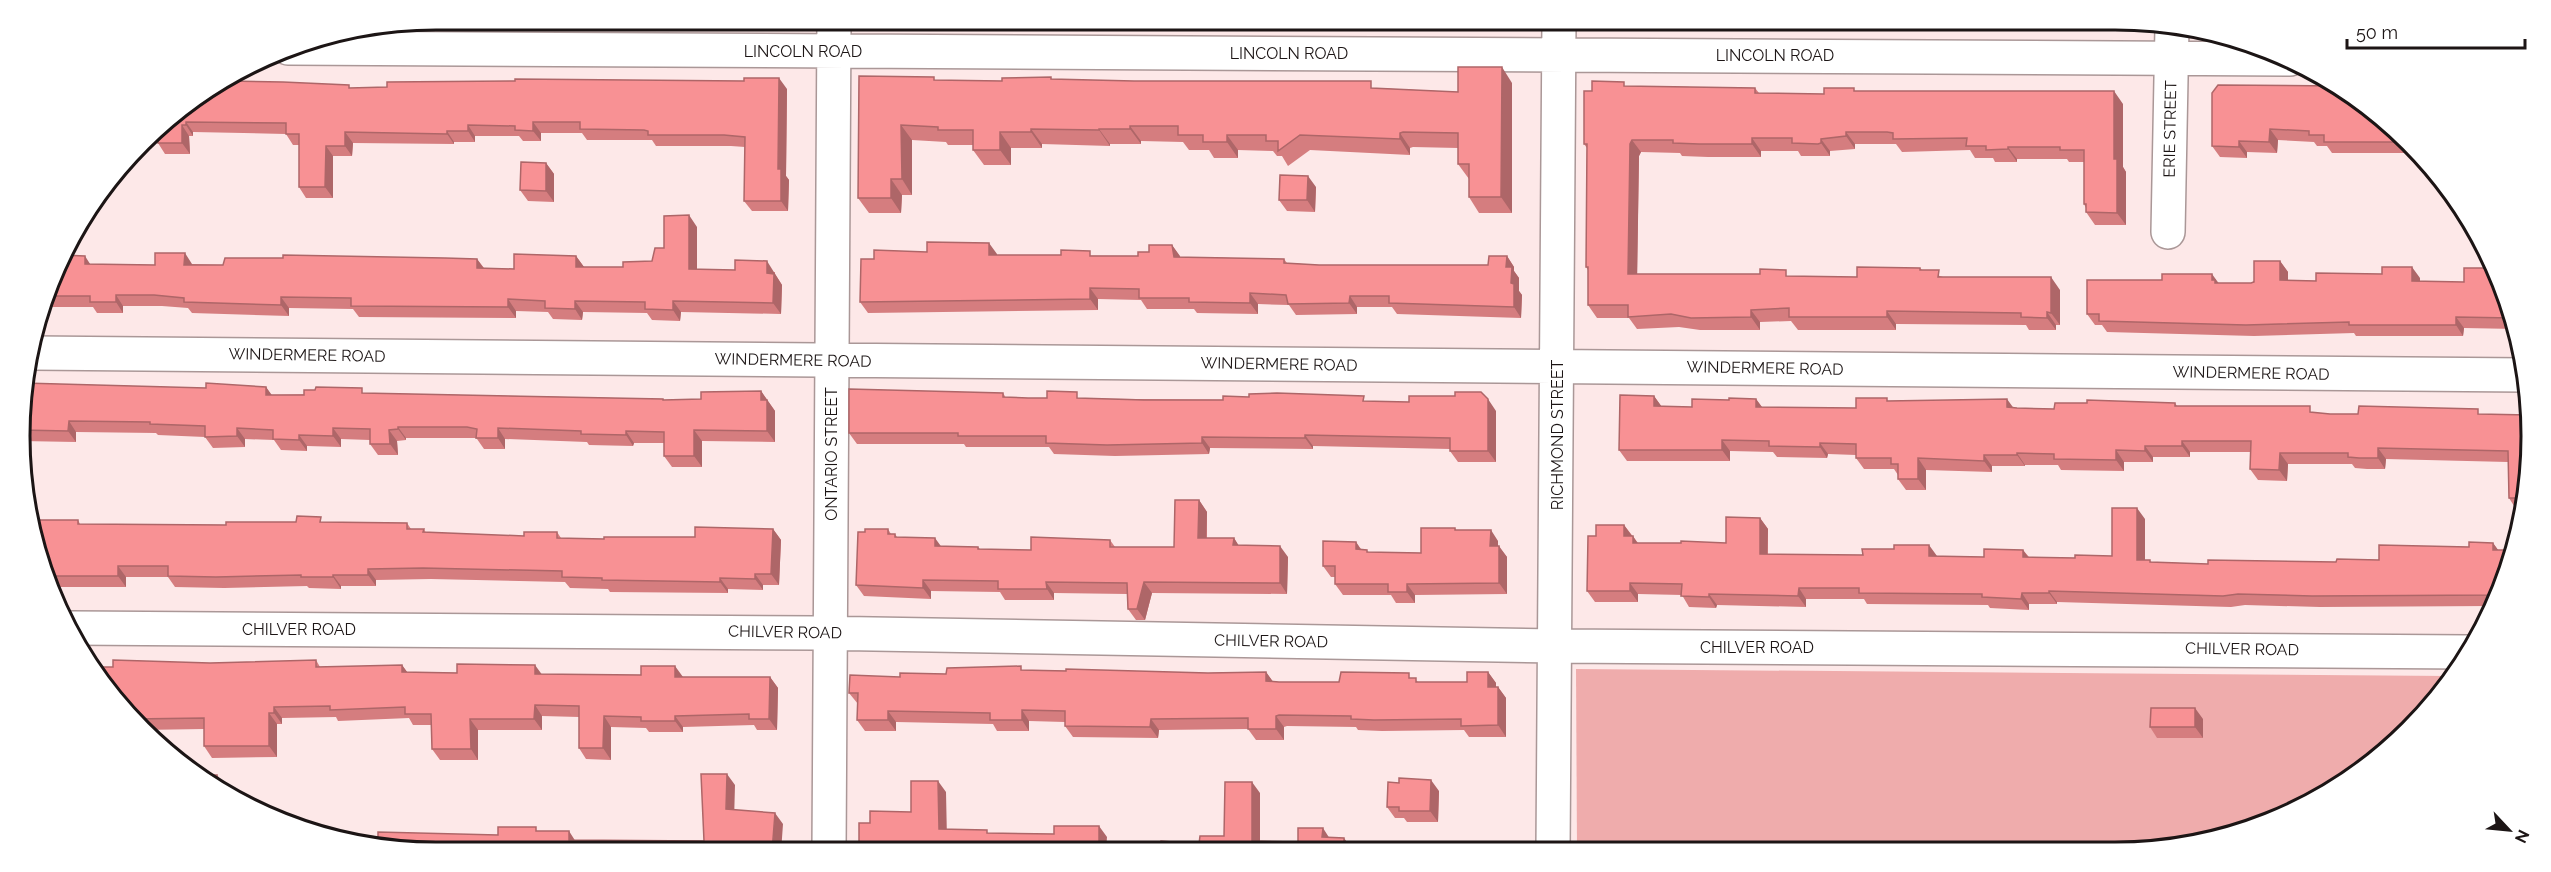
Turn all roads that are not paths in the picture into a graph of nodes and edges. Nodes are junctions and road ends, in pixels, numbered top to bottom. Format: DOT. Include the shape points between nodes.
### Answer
graph roads {
  1 [pos="1559,30"];
  2 [pos="834,35"];
  3 [pos="2172,42"];
  4 [pos="321,47"];
  5 [pos="1558,53"];
  6 [pos="2249,53"];
  7 [pos="2168,232"];
  8 [pos="39,352"];
  9 [pos="832,360"];
  10 [pos="1557,366"];
  11 [pos="2516,375"];
  12 [pos="78,628"];
  13 [pos="830,633"];
  14 [pos="1556,646"];
  15 [pos="2459,652"];
  16 [pos="829,842"];
  17 [pos="1553,842"];
  1 -- 5 [label="street, RICHMOND STREET"];
  2 -- 4 [label="street, LINCOLN ROAD"];
  2 -- 5 [label="street, LINCOLN ROAD"];
  2 -- 9 [label="street, ONTARIO STREET"];
  3 -- 5 [label="street, LINCOLN ROAD"];
  3 -- 6 [label="street, LINCOLN ROAD"];
  3 -- 7 [label="street, ERIE STREET"];
  5 -- 10 [label="street, RICHMOND STREET"];
  8 -- 9 [label="street, WINDERMERE ROAD"];
  9 -- 10 [label="street, WINDERMERE ROAD"];
  9 -- 13 [label="street, ONTARIO STREET"];
  10 -- 11 [label="street, WINDERMERE ROAD"];
  10 -- 14 [label="street, RICHMOND STREET"];
  12 -- 13 [label="street, CHILVER ROAD"];
  13 -- 14 [label="street, CHILVER ROAD"];
  13 -- 16 [label="street, ONTARIO STREET"];
  14 -- 15 [label="street, CHILVER ROAD"];
  14 -- 17 [label="street, RICHMOND STREET"];
}
